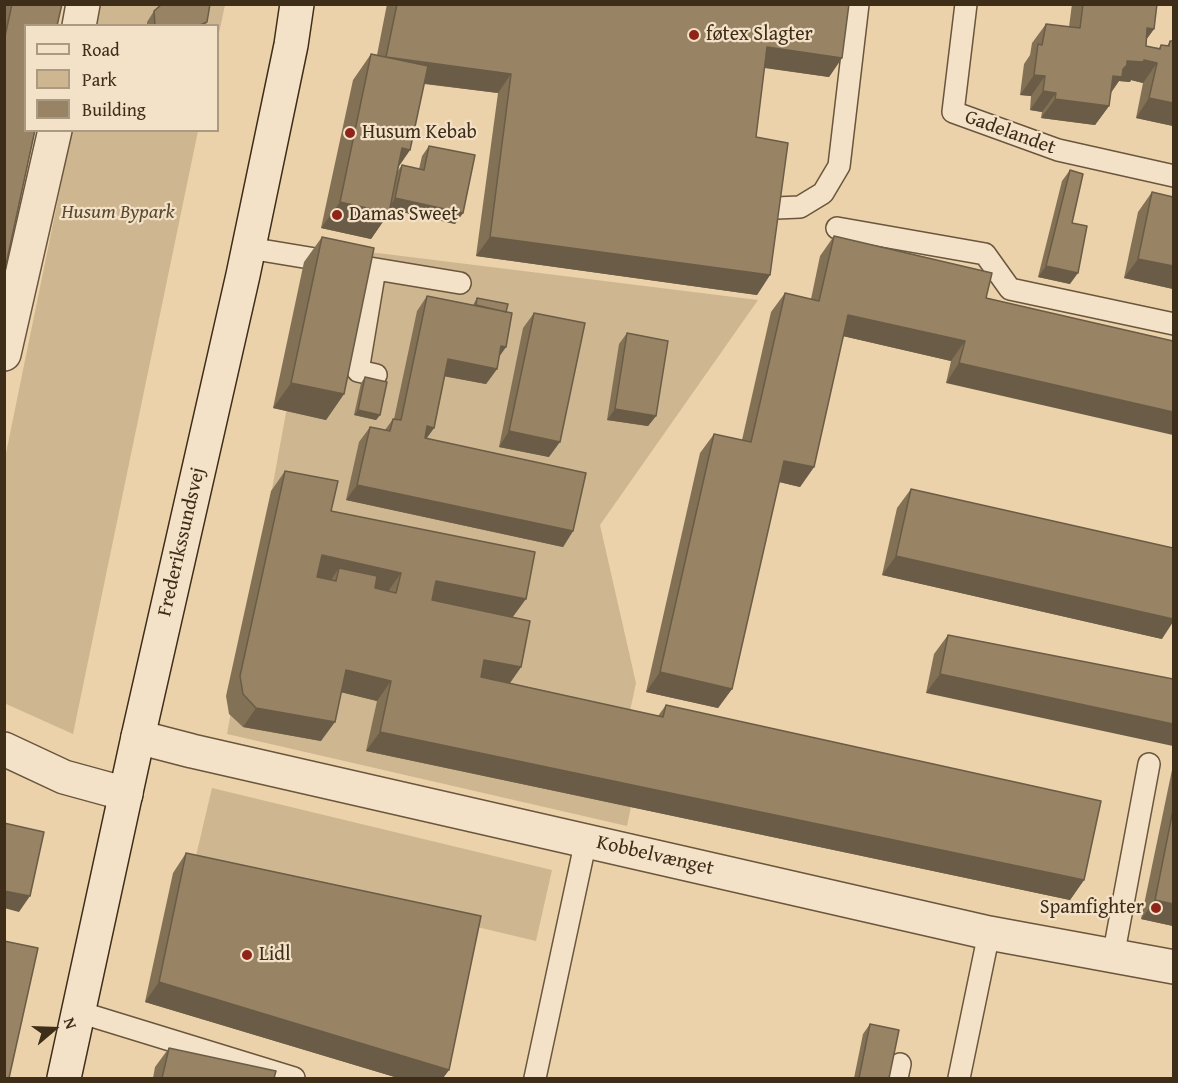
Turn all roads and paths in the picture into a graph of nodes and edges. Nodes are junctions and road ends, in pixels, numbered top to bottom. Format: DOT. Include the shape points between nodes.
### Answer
graph roads {
  1 [pos="83,4"];
  2 [pos="297,4"];
  3 [pos="858,4"];
  4 [pos="966,4"];
  5 [pos="79,24"];
  6 [pos="55,132"];
  7 [pos="1173,176"];
  8 [pos="733,207"];
  9 [pos="837,228"];
  10 [pos="249,248"];
  11 [pos="375,269"];
  12 [pos="460,283"];
  13 [pos="1173,324"];
  14 [pos="4,354"];
  15 [pos="376,375"];
  16 [pos="138,737"];
  17 [pos="4,749"];
  18 [pos="1149,764"];
  19 [pos="126,794"];
  20 [pos="586,840"];
  21 [pos="989,933"];
  22 [pos="1113,957"];
  23 [pos="1173,967"];
  24 [pos="79,1012"];
  25 [pos="64,1078"];
  26 [pos="294,1078"];
  27 [pos="535,1078"];
  28 [pos="959,1078"];
  1 -- 5 [label="street"];
  2 -- 10 [label="street, Frederikssundsvej"];
  3 -- 8 [label="lane" via="839,166 823,193 800,207"];
  4 -- 7 [label="lane, Gadelandet" via="953,112 1058,150"];
  6 -- 14 [label="street"];
  9 -- 13 [label="lane" via="985,254 1010,289"];
  10 -- 11 [label="lane"];
  10 -- 16 [label="street, Frederikssundsvej"];
  11 -- 12 [label="lane"];
  11 -- 15 [label="lane" via="358,371"];
  16 -- 19 [label="street, Frederikssundsvej"];
  16 -- 20 [label="street, Kobbelvænget"];
  17 -- 19 [label="street" via="64,777"];
  18 -- 22 [label="lane"];
  19 -- 24 [label="street, Frederikssundsvej"];
  20 -- 21 [label="street, Kobbelvænget"];
  20 -- 27 [label="lane"];
  21 -- 22 [label="street, Kobbelvænget"];
  21 -- 28 [label="lane"];
  22 -- 23 [label="street, Kobbelvænget"];
  24 -- 25 [label="street, Frederikssundsvej"];
  24 -- 26 [label="lane"];
}
